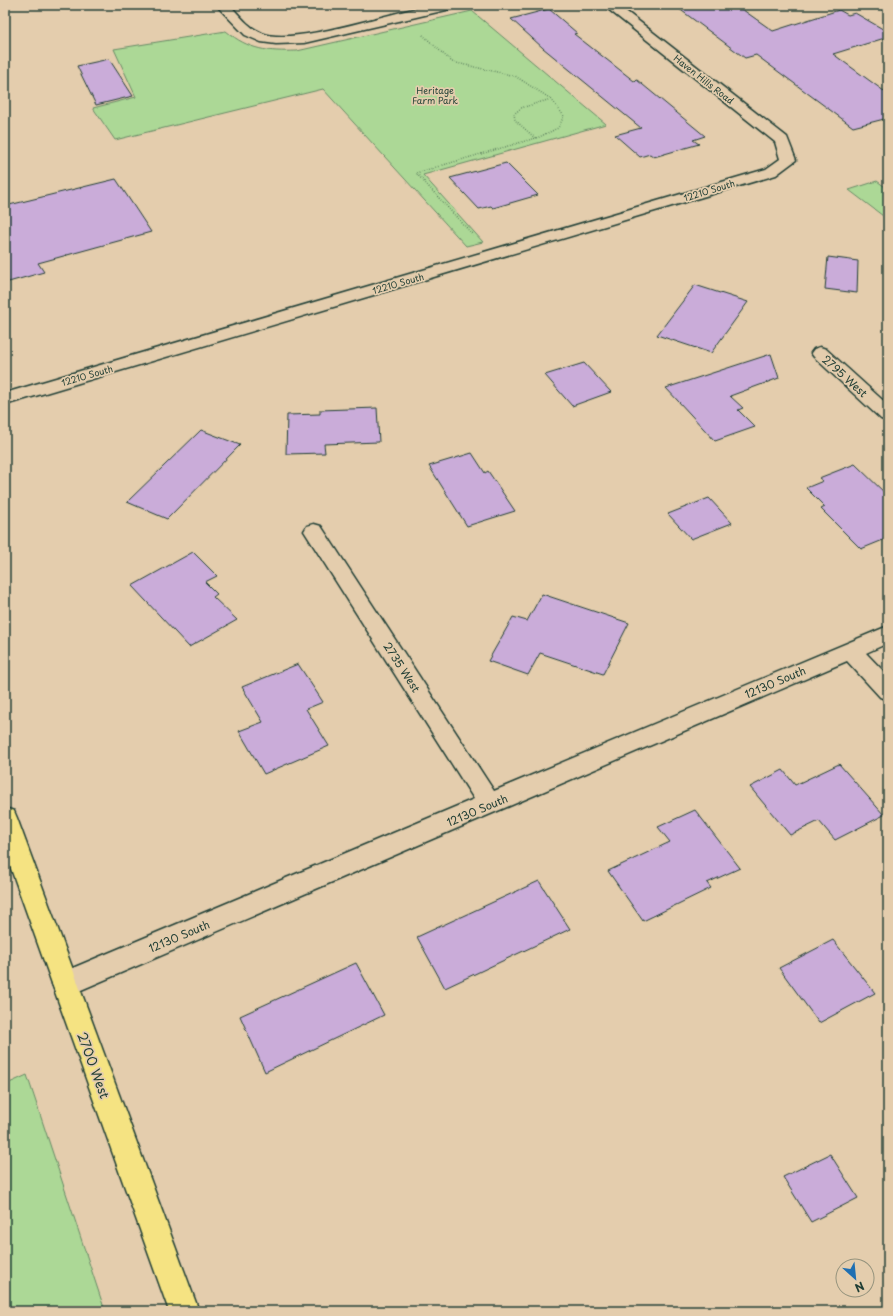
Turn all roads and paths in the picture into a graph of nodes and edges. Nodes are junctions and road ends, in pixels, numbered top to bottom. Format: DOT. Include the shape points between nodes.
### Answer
graph roads {
  1 [pos="223,5"];
  2 [pos="450,5"];
  3 [pos="610,5"];
  4 [pos="419,32"];
  5 [pos="551,99"];
  6 [pos="535,138"];
  7 [pos="788,160"];
  8 [pos="476,238"];
  9 [pos="820,353"];
  10 [pos="5,399"];
  11 [pos="888,414"];
  12 [pos="314,531"];
  13 [pos="888,634"];
  14 [pos="850,650"];
  15 [pos="888,691"];
  16 [pos="490,804"];
  17 [pos="5,818"];
  18 [pos="66,984"];
  19 [pos="184,1311"];
  1 -- 2 [label="street" via="251,35 265,40 282,41 304,39"];
  3 -- 7 [label="street, Haven Hills Road" via="782,140"];
  4 -- 5 [label="path" via="452,62 515,76"];
  5 -- 6 [label="path" via="564,116 558,128"];
  5 -- 6 [label="path" via="521,108 514,114 515,120"];
  6 -- 8 [label="path" via="416,173"];
  7 -- 10 [label="street, 12210 South" via="771,172"];
  9 -- 11 [label="street, 2795 West"];
  12 -- 16 [label="street, 2735 West"];
  13 -- 14 [label="street, 12130 South"];
  14 -- 15 [label="street"];
  14 -- 16 [label="street, 12130 South"];
  16 -- 18 [label="street, 12130 South"];
  17 -- 18 [label="main road, 2700 West"];
  18 -- 19 [label="main road, 2700 West"];
}
